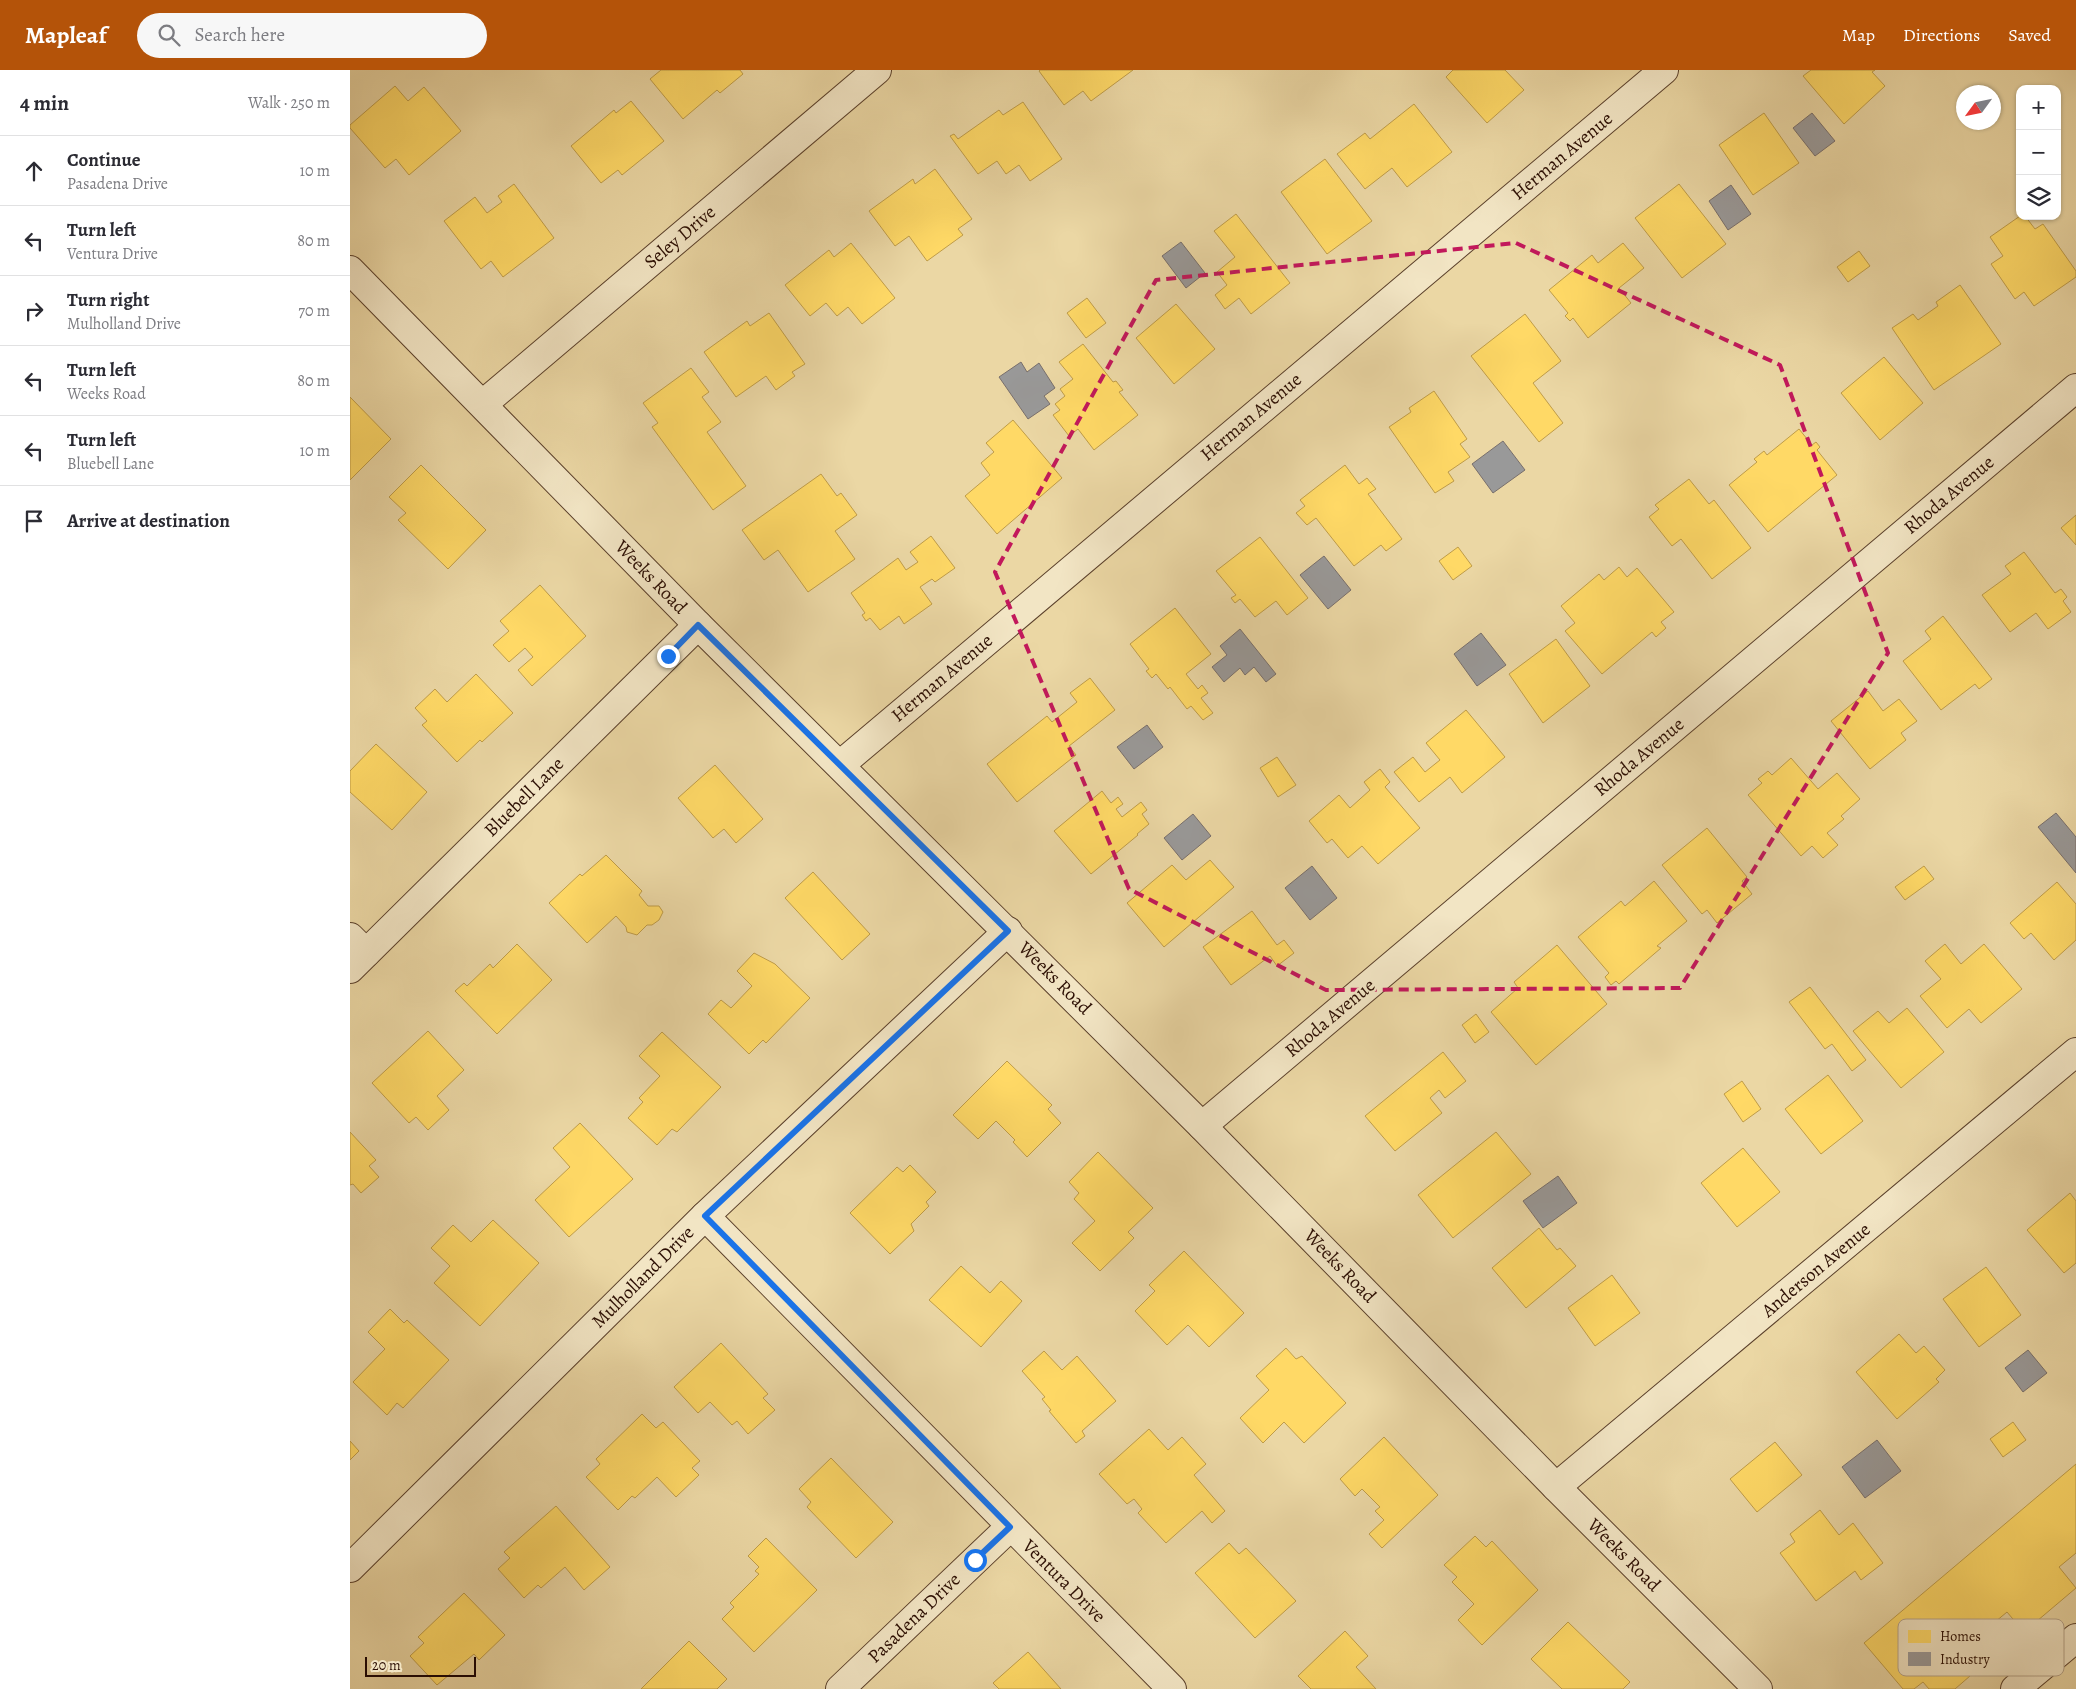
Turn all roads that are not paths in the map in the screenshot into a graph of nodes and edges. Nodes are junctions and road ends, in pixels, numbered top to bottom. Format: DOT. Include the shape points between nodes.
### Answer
graph roads {
  1 [pos="877,70"];
  2 [pos="1664,70"];
  3 [pos="350,270"];
  4 [pos="2076,388"];
  5 [pos="482,404"];
  6 [pos="698,625"];
  7 [pos="840,765"];
  8 [pos="1008,931"];
  9 [pos="355,953"];
  10 [pos="2076,1052"];
  11 [pos="1202,1126"];
  12 [pos="705,1216"];
  13 [pos="1556,1487"];
  14 [pos="1010,1527"];
  15 [pos="350,1568"];
  16 [pos="2076,1638"];
  17 [pos="2064,1648"];
  18 [pos="2031,1676"];
  19 [pos="840,1689"];
  20 [pos="1172,1689"];
  21 [pos="1758,1689"];
  22 [pos="2015,1689"];
  1 -- 5 [label="street, Seley Drive"];
  2 -- 7 [label="street, Herman Avenue"];
  3 -- 5 [label="street, Weeks Road"];
  4 -- 11 [label="street, Rhoda Avenue"];
  5 -- 6 [label="street, Weeks Road"];
  6 -- 7 [label="street, Weeks Road"];
  6 -- 9 [label="street, Bluebell Lane"];
  7 -- 8 [label="street, Weeks Road"];
  8 -- 11 [label="street, Weeks Road"];
  8 -- 12 [label="street, Mulholland Drive"];
  10 -- 13 [label="street, Anderson Avenue"];
  11 -- 13 [label="street, Weeks Road"];
  12 -- 14 [label="street, Ventura Drive"];
  12 -- 15 [label="street, Mulholland Drive"];
  13 -- 21 [label="street, Weeks Road"];
  14 -- 19 [label="street, Pasadena Drive"];
  14 -- 20 [label="street, Ventura Drive"];
  16 -- 17 [label="street"];
  18 -- 22 [label="street"];
}
